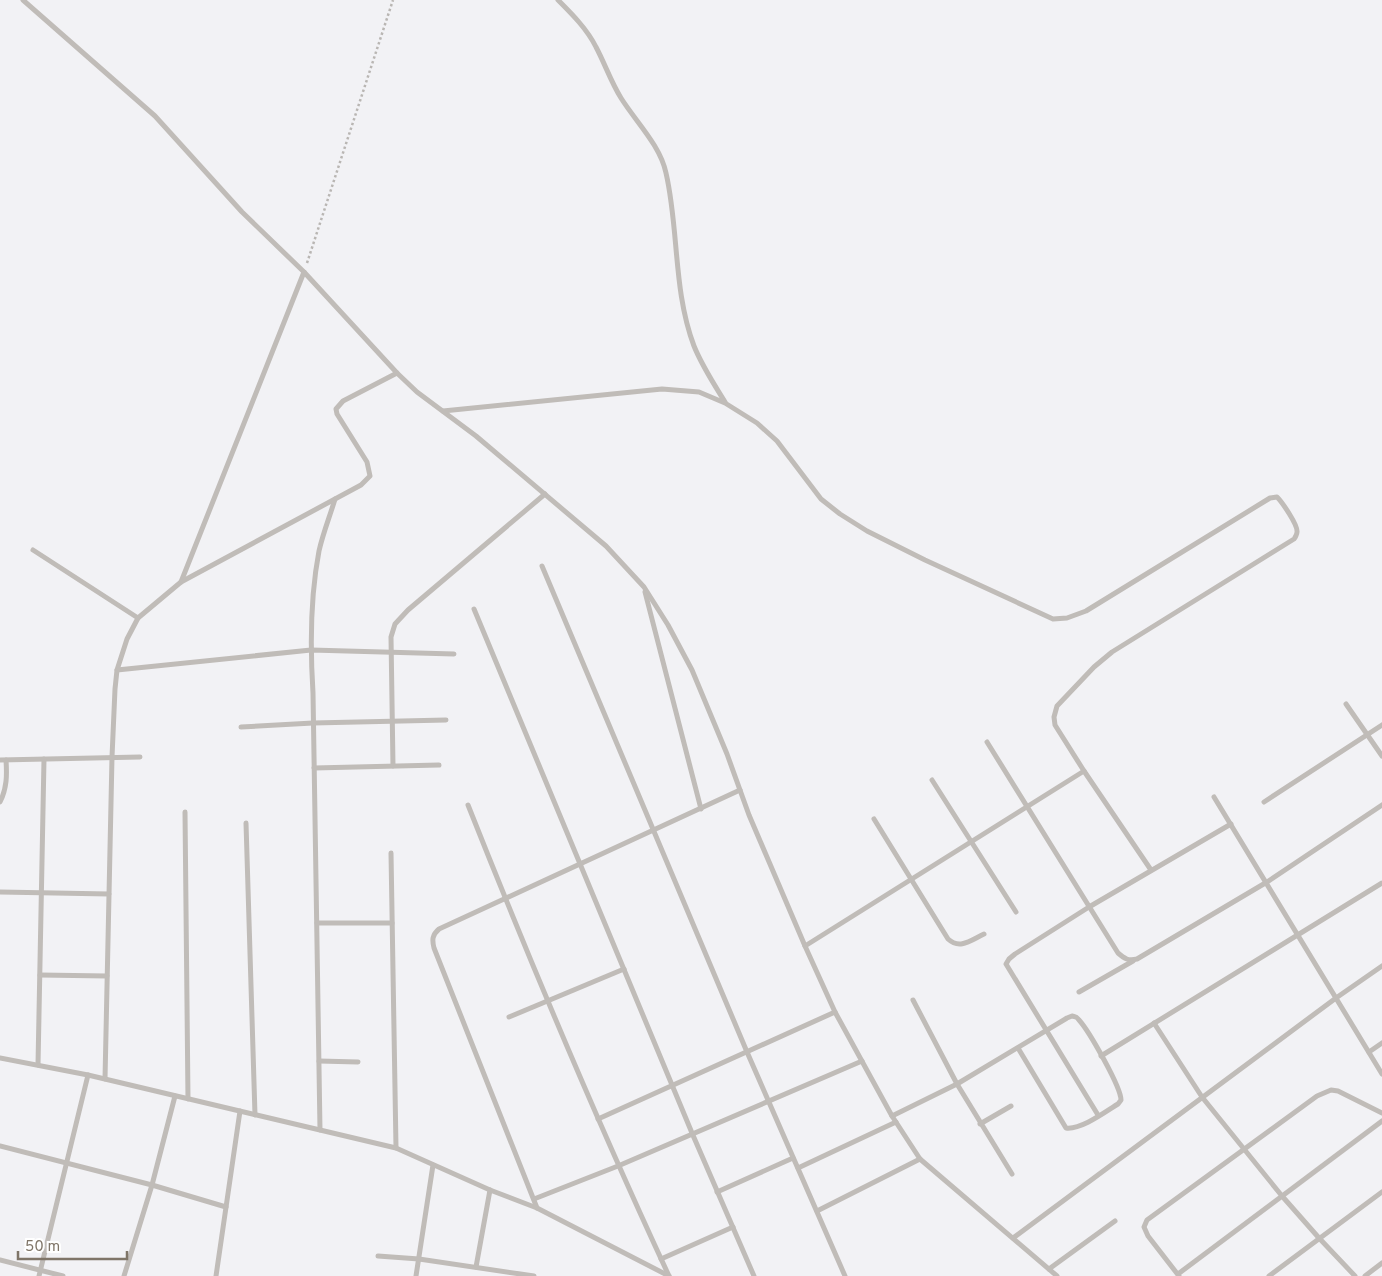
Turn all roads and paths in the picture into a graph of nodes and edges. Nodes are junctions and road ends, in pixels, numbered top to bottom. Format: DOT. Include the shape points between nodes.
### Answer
graph roads {
  1 [pos="23,0"];
  2 [pos="393,0"];
  3 [pos="558,0"];
  4 [pos="304,272"];
  5 [pos="397,373"];
  6 [pos="725,403"];
  7 [pos="442,410"];
  8 [pos="545,494"];
  9 [pos="335,499"];
  10 [pos="33,550"];
  11 [pos="542,566"];
  12 [pos="181,582"];
  13 [pos="644,587"];
  14 [pos="474,609"];
  15 [pos="138,618"];
  16 [pos="311,650"];
  17 [pos="391,652"];
  18 [pos="454,654"];
  19 [pos="117,670"];
  20 [pos="1346,704"];
  21 [pos="446,720"];
  22 [pos="393,721"];
  23 [pos="313,723"];
  24 [pos="1382,724"];
  25 [pos="241,727"];
  26 [pos="1367,734"];
  27 [pos="987,742"];
  28 [pos="1382,756"];
  29 [pos="112,757"];
  30 [pos="140,757"];
  31 [pos="0,760"];
  32 [pos="6,760"];
  33 [pos="44,760"];
  34 [pos="439,765"];
  35 [pos="393,766"];
  36 [pos="314,768"];
  37 [pos="1084,771"];
  38 [pos="932,780"];
  39 [pos="740,790"];
  40 [pos="1214,797"];
  41 [pos="0,802"];
  42 [pos="1264,802"];
  43 [pos="1382,805"];
  44 [pos="468,806"];
  45 [pos="1026,806"];
  46 [pos="701,809"];
  47 [pos="185,812"];
  48 [pos="874,819"];
  49 [pos="246,823"];
  50 [pos="1231,824"];
  51 [pos="654,831"];
  52 [pos="971,842"];
  53 [pos="391,853"];
  54 [pos="580,864"];
  55 [pos="1151,870"];
  56 [pos="912,879"];
  57 [pos="1267,882"];
  58 [pos="1382,883"];
  59 [pos="0,892"];
  60 [pos="42,892"];
  61 [pos="109,894"];
  62 [pos="505,898"];
  63 [pos="1089,907"];
  64 [pos="1016,912"];
  65 [pos="317,923"];
  66 [pos="392,923"];
  67 [pos="984,934"];
  68 [pos="1298,934"];
  69 [pos="805,946"];
  70 [pos="1138,959"];
  71 [pos="1382,966"];
  72 [pos="624,969"];
  73 [pos="40,974"];
  74 [pos="107,976"];
  75 [pos="1079,992"];
  76 [pos="1336,998"];
  77 [pos="913,1000"];
  78 [pos="548,1001"];
  79 [pos="835,1012"];
  80 [pos="509,1017"];
  81 [pos="1154,1023"];
  82 [pos="1046,1030"];
  83 [pos="1382,1043"];
  84 [pos="1018,1048"];
  85 [pos="747,1052"];
  86 [pos="1369,1052"];
  87 [pos="1101,1056"];
  88 [pos="0,1058"];
  89 [pos="319,1060"];
  90 [pos="862,1061"];
  91 [pos="358,1062"];
  92 [pos="38,1065"];
  93 [pos="1382,1074"];
  94 [pos="88,1075"];
  95 [pos="105,1079"];
  96 [pos="957,1084"];
  97 [pos="673,1086"];
  98 [pos="175,1096"];
  99 [pos="1202,1097"];
  100 [pos="188,1099"];
  101 [pos="768,1100"];
  102 [pos="1011,1106"];
  103 [pos="240,1111"];
  104 [pos="1382,1113"];
  105 [pos="255,1115"];
  106 [pos="892,1116"];
  107 [pos="1098,1116"];
  108 [pos="598,1119"];
  109 [pos="1382,1121"];
  110 [pos="896,1122"];
  111 [pos="980,1124"];
  112 [pos="320,1130"];
  113 [pos="692,1134"];
  114 [pos="0,1146"];
  115 [pos="396,1148"];
  116 [pos="1245,1150"];
  117 [pos="794,1158"];
  118 [pos="920,1159"];
  119 [pos="66,1163"];
  120 [pos="433,1165"];
  121 [pos="618,1166"];
  122 [pos="798,1168"];
  123 [pos="1012,1174"];
  124 [pos="152,1186"];
  125 [pos="490,1190"];
  126 [pos="718,1192"];
  127 [pos="1382,1192"];
  128 [pos="1282,1196"];
  129 [pos="534,1199"];
  130 [pos="226,1207"];
  131 [pos="537,1208"];
  132 [pos="817,1211"];
  133 [pos="1115,1221"];
  134 [pos="733,1227"];
  135 [pos="1013,1238"];
  136 [pos="1319,1238"];
  137 [pos="378,1256"];
  138 [pos="419,1259"];
  139 [pos="661,1259"];
  140 [pos="0,1260"];
  141 [pos="1382,1264"];
  142 [pos="476,1268"];
  143 [pos="1049,1269"];
  144 [pos="40,1273"];
  145 [pos="1178,1275"];
  146 [pos="63,1276"];
  147 [pos="124,1276"];
  148 [pos="216,1276"];
  149 [pos="416,1276"];
  150 [pos="534,1276"];
  151 [pos="669,1276"];
  152 [pos="754,1276"];
  153 [pos="845,1276"];
  154 [pos="1057,1276"];
  155 [pos="1269,1276"];
  156 [pos="1355,1276"];
  157 [pos="1366,1276"];
  1 -- 4 [label="street" via="155,116 242,212"];
  2 -- 4 [label="path"];
  3 -- 6 [label="street" via="596,46 621,98 655,148 666,171 688,326 702,364"];
  4 -- 5 [label="street"];
  4 -- 12 [label="street"];
  5 -- 7 [label="street"];
  5 -- 9 [label="street" via="343,401 336,409 367,462 370,476 361,485"];
  6 -- 7 [label="street" via="699,392 662,389"];
  6 -- 37 [label="street" via="757,423 777,441 821,499 840,514 925,560 1053,618 1067,618 1086,611 1270,498 1277,497 1282,501 1298,533 1294,539 1112,652 1057,706 1056,725"];
  7 -- 8 [label="street"];
  8 -- 13 [label="street" via="606,546"];
  8 -- 17 [label="street" via="408,610 395,624"];
  9 -- 12 [label="street"];
  9 -- 16 [label="street" via="316,574"];
  10 -- 15 [label="street"];
  11 -- 51 [label="street"];
  12 -- 15 [label="street"];
  13 -- 39 [label="street" via="692,670"];
  13 -- 46 [label="street"];
  14 -- 54 [label="street"];
  15 -- 19 [label="street"];
  16 -- 17 [label="street"];
  16 -- 19 [label="street"];
  16 -- 23 [label="street"];
  17 -- 18 [label="street"];
  17 -- 22 [label="street"];
  19 -- 29 [label="street"];
  20 -- 26 [label="street"];
  21 -- 22 [label="street"];
  22 -- 23 [label="street"];
  22 -- 35 [label="street"];
  23 -- 25 [label="street"];
  23 -- 36 [label="street"];
  24 -- 26 [label="street"];
  26 -- 28 [label="street"];
  26 -- 42 [label="street"];
  27 -- 45 [label="street"];
  29 -- 30 [label="street"];
  29 -- 33 [label="street"];
  29 -- 61 [label="street"];
  31 -- 32 [label="street"];
  32 -- 33 [label="street"];
  32 -- 41 [label="street" via="7,781"];
  33 -- 60 [label="street"];
  34 -- 35 [label="street"];
  35 -- 36 [label="street"];
  36 -- 65 [label="street"];
  37 -- 45 [label="street"];
  37 -- 55 [label="street"];
  38 -- 52 [label="street"];
  39 -- 46 [label="street"];
  39 -- 69 [label="street"];
  40 -- 50 [label="street"];
  43 -- 57 [label="street"];
  44 -- 62 [label="street"];
  45 -- 52 [label="street"];
  45 -- 63 [label="street"];
  46 -- 51 [label="street"];
  47 -- 100 [label="street"];
  48 -- 56 [label="street"];
  49 -- 105 [label="street"];
  50 -- 55 [label="street"];
  50 -- 57 [label="street"];
  51 -- 54 [label="street"];
  51 -- 85 [label="street"];
  52 -- 56 [label="street"];
  52 -- 64 [label="street"];
  53 -- 66 [label="street"];
  54 -- 62 [label="street"];
  54 -- 72 [label="street"];
  55 -- 63 [label="street"];
  56 -- 67 [label="street" via="953,944 960,945"];
  56 -- 69 [label="street"];
  57 -- 68 [label="street"];
  57 -- 70 [label="street"];
  58 -- 68 [label="street"];
  59 -- 60 [label="street"];
  60 -- 61 [label="street"];
  60 -- 73 [label="street"];
  61 -- 74 [label="street"];
  62 -- 78 [label="street"];
  62 -- 129 [label="street" via="438,929 432,940"];
  63 -- 70 [label="street" via="1118,953 1130,961"];
  63 -- 82 [label="street" via="1015,954 1006,964"];
  65 -- 66 [label="street"];
  65 -- 89 [label="street"];
  66 -- 115 [label="street"];
  68 -- 76 [label="street"];
  68 -- 81 [label="street"];
  69 -- 79 [label="street"];
  70 -- 75 [label="street"];
  71 -- 76 [label="street"];
  72 -- 78 [label="street"];
  72 -- 97 [label="street"];
  73 -- 74 [label="street"];
  73 -- 92 [label="street"];
  74 -- 95 [label="street"];
  76 -- 86 [label="street"];
  76 -- 99 [label="street"];
  77 -- 96 [label="street"];
  78 -- 80 [label="street"];
  78 -- 108 [label="street"];
  79 -- 85 [label="street"];
  79 -- 90 [label="street"];
  81 -- 87 [label="street"];
  81 -- 99 [label="street"];
  82 -- 84 [label="street"];
  82 -- 87 [label="street" via="1067,1018 1076,1017"];
  82 -- 107 [label="street"];
  83 -- 86 [label="street"];
  84 -- 96 [label="street"];
  84 -- 107 [label="street" via="1066,1128 1072,1129"];
  85 -- 97 [label="street"];
  85 -- 101 [label="street"];
  86 -- 93 [label="street"];
  87 -- 107 [label="street" via="1121,1100"];
  88 -- 92 [label="street"];
  89 -- 91 [label="street"];
  89 -- 112 [label="street"];
  90 -- 101 [label="street"];
  90 -- 106 [label="street"];
  92 -- 94 [label="street"];
  94 -- 95 [label="street"];
  94 -- 119 [label="street"];
  95 -- 98 [label="street"];
  96 -- 106 [label="street"];
  96 -- 111 [label="street"];
  97 -- 108 [label="street"];
  97 -- 113 [label="street"];
  98 -- 100 [label="street"];
  98 -- 124 [label="street"];
  99 -- 116 [label="street"];
  99 -- 135 [label="street"];
  100 -- 103 [label="street"];
  101 -- 113 [label="street"];
  101 -- 117 [label="street"];
  102 -- 111 [label="street"];
  103 -- 105 [label="street"];
  103 -- 130 [label="street"];
  104 -- 116 [label="street" via="1331,1090 1317,1096"];
  105 -- 112 [label="street"];
  106 -- 110 [label="street"];
  108 -- 121 [label="street"];
  109 -- 128 [label="street"];
  110 -- 118 [label="street"];
  110 -- 122 [label="street"];
  111 -- 123 [label="street"];
  112 -- 115 [label="street"];
  113 -- 121 [label="street"];
  113 -- 126 [label="street"];
  114 -- 119 [label="street"];
  115 -- 120 [label="street"];
  116 -- 128 [label="street"];
  116 -- 145 [label="street" via="1147,1220 1144,1227 1148,1236"];
  117 -- 122 [label="street"];
  117 -- 126 [label="street"];
  118 -- 132 [label="street"];
  118 -- 135 [label="street"];
  119 -- 124 [label="street"];
  119 -- 144 [label="street"];
  120 -- 125 [label="street"];
  120 -- 138 [label="street"];
  121 -- 129 [label="street"];
  121 -- 139 [label="street"];
  122 -- 132 [label="street"];
  124 -- 130 [label="street"];
  124 -- 147 [label="street"];
  125 -- 131 [label="street"];
  125 -- 142 [label="street"];
  126 -- 134 [label="street"];
  127 -- 136 [label="street"];
  128 -- 136 [label="street"];
  128 -- 145 [label="street"];
  129 -- 131 [label="street"];
  130 -- 148 [label="street"];
  131 -- 151 [label="street"];
  132 -- 153 [label="street"];
  133 -- 143 [label="street"];
  134 -- 139 [label="street"];
  134 -- 152 [label="street"];
  135 -- 143 [label="street"];
  136 -- 155 [label="street"];
  136 -- 156 [label="street"];
  137 -- 138 [label="street"];
  138 -- 142 [label="street"];
  138 -- 149 [label="street"];
  139 -- 151 [label="street"];
  140 -- 144 [label="street"];
  141 -- 157 [label="street"];
  142 -- 150 [label="street"];
  143 -- 154 [label="street"];
  144 -- 146 [label="street"];
}
